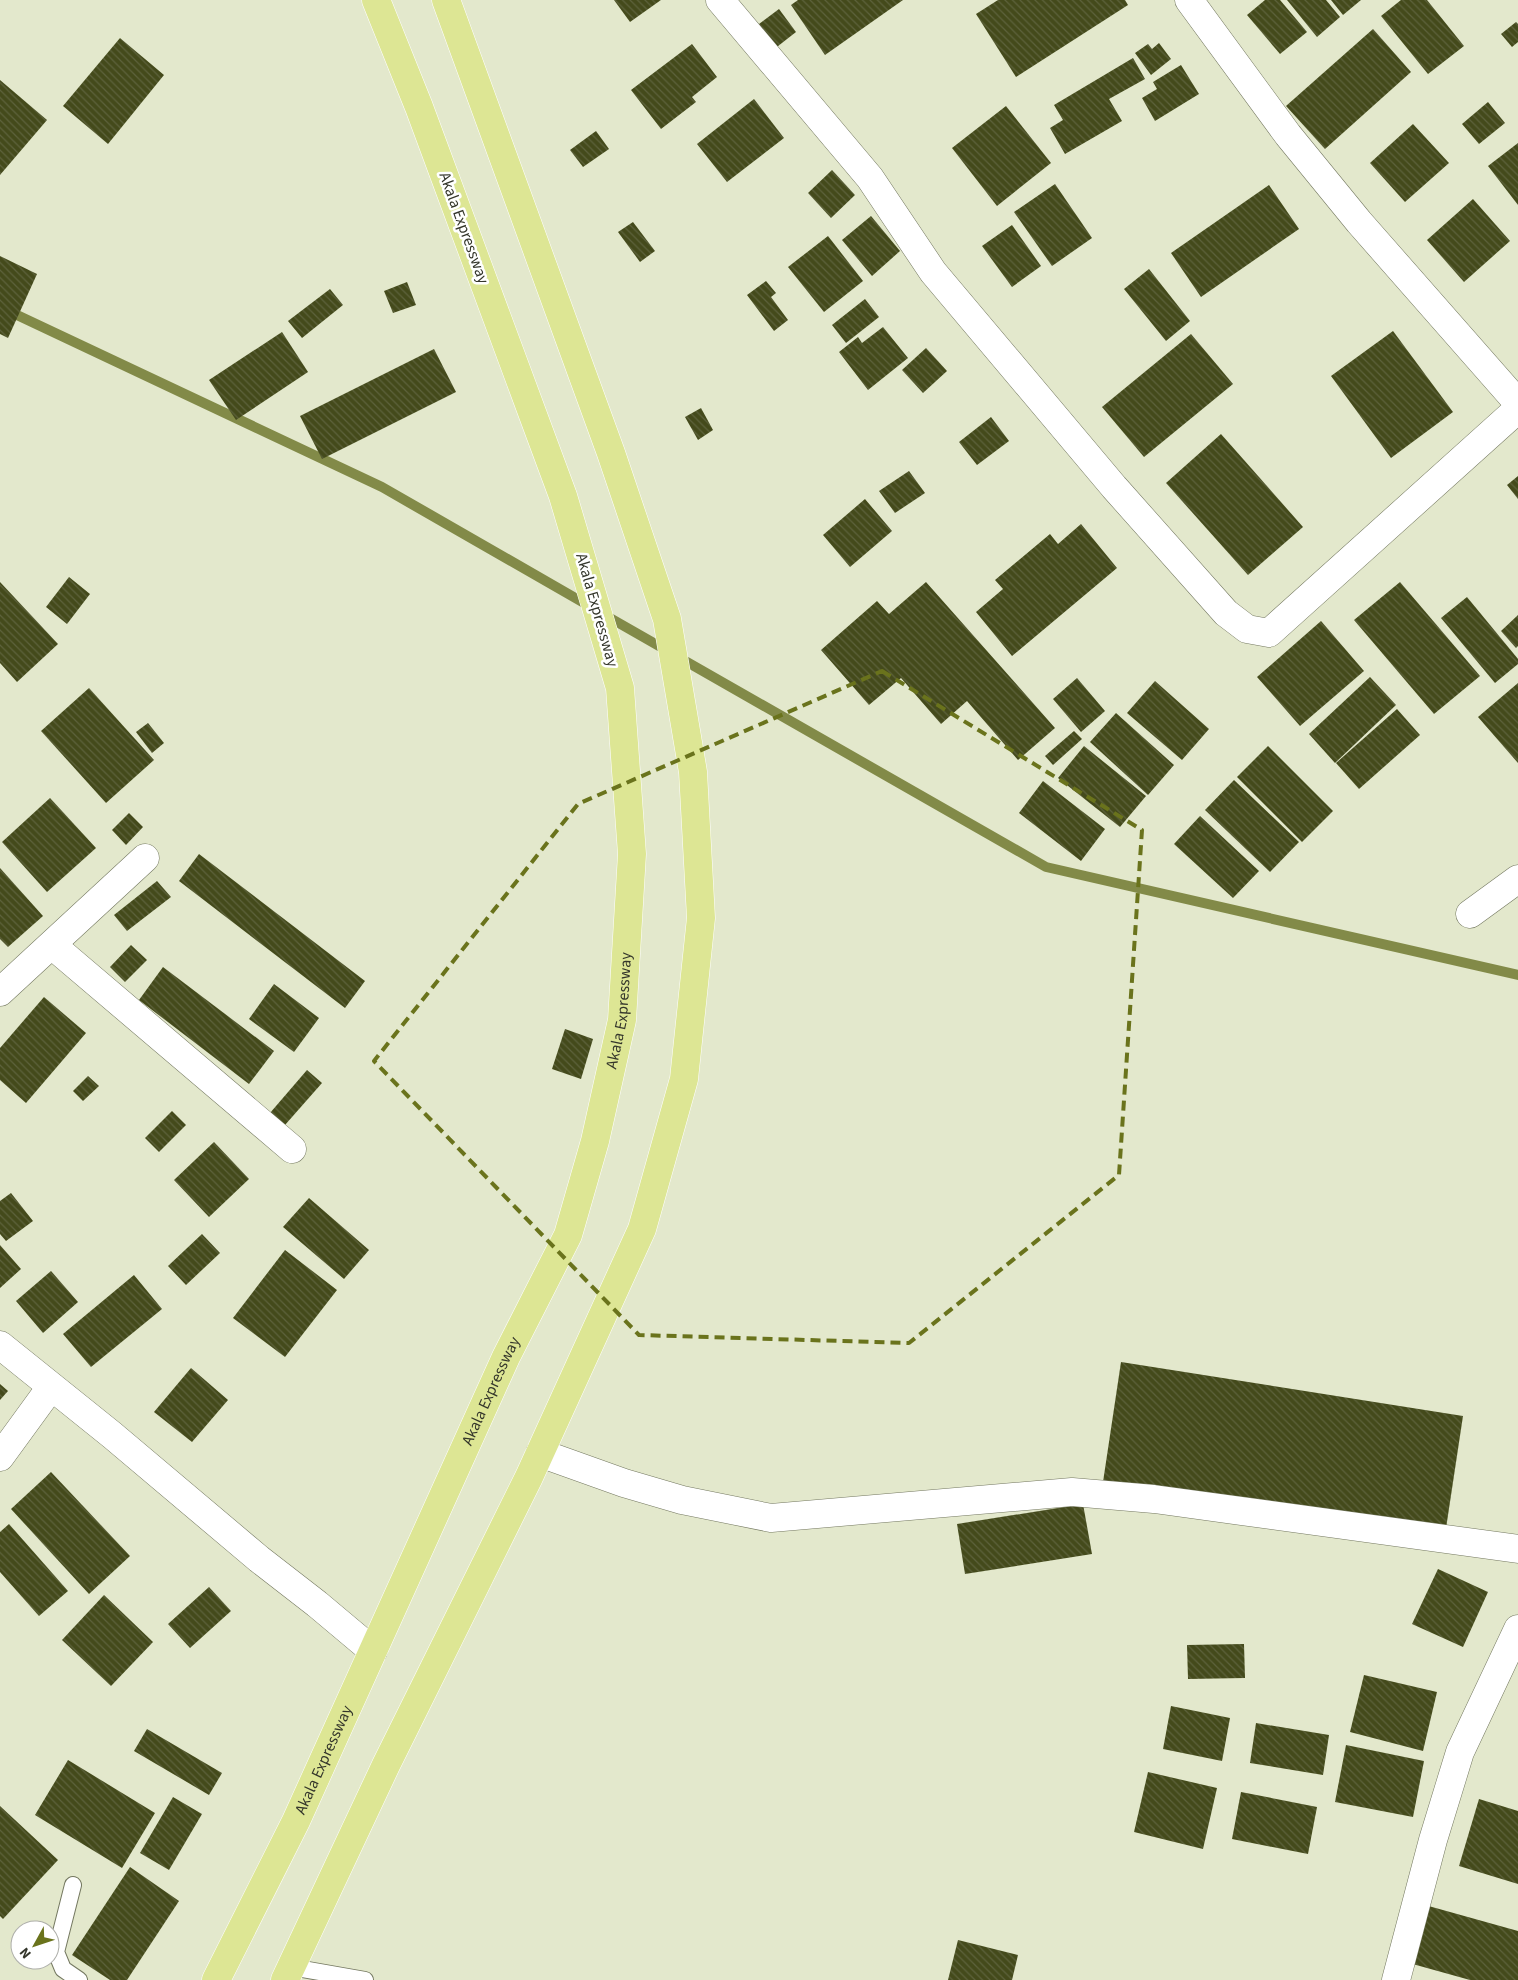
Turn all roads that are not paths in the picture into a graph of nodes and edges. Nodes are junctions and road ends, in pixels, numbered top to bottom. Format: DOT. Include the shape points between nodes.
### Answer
graph roads {
  1 [pos="376,0"];
  2 [pos="446,0"];
  3 [pos="720,0"];
  4 [pos="1189,0"];
  5 [pos="1518,403"];
  6 [pos="1518,409"];
  7 [pos="145,858"];
  8 [pos="1518,879"];
  9 [pos="1470,914"];
  10 [pos="52,945"];
  11 [pos="0,992"];
  12 [pos="292,1149"];
  13 [pos="0,1345"];
  14 [pos="51,1387"];
  15 [pos="540,1453"];
  16 [pos="0,1457"];
  17 [pos="1518,1549"];
  18 [pos="1518,1629"];
  19 [pos="373,1651"];
  20 [pos="73,1885"];
  21 [pos="288,1974"];
  22 [pos="79,1980"];
  23 [pos="216,1980"];
  24 [pos="362,1980"];
  25 [pos="1396,1980"];
  1 -- 19 [label="main road, Akala Expressway" via="563,496 593,596 618,682 632,854 622,1020 595,1141 568,1235 506,1357"];
  2 -- 15 [label="main road" via="611,453 667,619 693,772 701,918 684,1079 642,1229"];
  3 -- 6 [label="street" via="870,178 939,279 1114,487 1226,613 1247,629 1269,632"];
  4 -- 5 [label="street" via="1288,135 1359,222"];
  7 -- 10 [label="street"];
  8 -- 9 [label="street"];
  10 -- 11 [label="street"];
  10 -- 12 [label="street"];
  13 -- 14 [label="street"];
  14 -- 16 [label="street"];
  14 -- 19 [label="street"];
  15 -- 17 [label="street" via="682,1500 771,1518 1072,1492 1163,1501"];
  15 -- 21 [label="main road" via="386,1764"];
  18 -- 25 [label="street" via="1460,1752"];
  19 -- 23 [label="main road, Akala Expressway" via="296,1821"];
  20 -- 22 [label="lane" via="56,1952 63,1969"];
  21 -- 24 [label="lane"];
}
